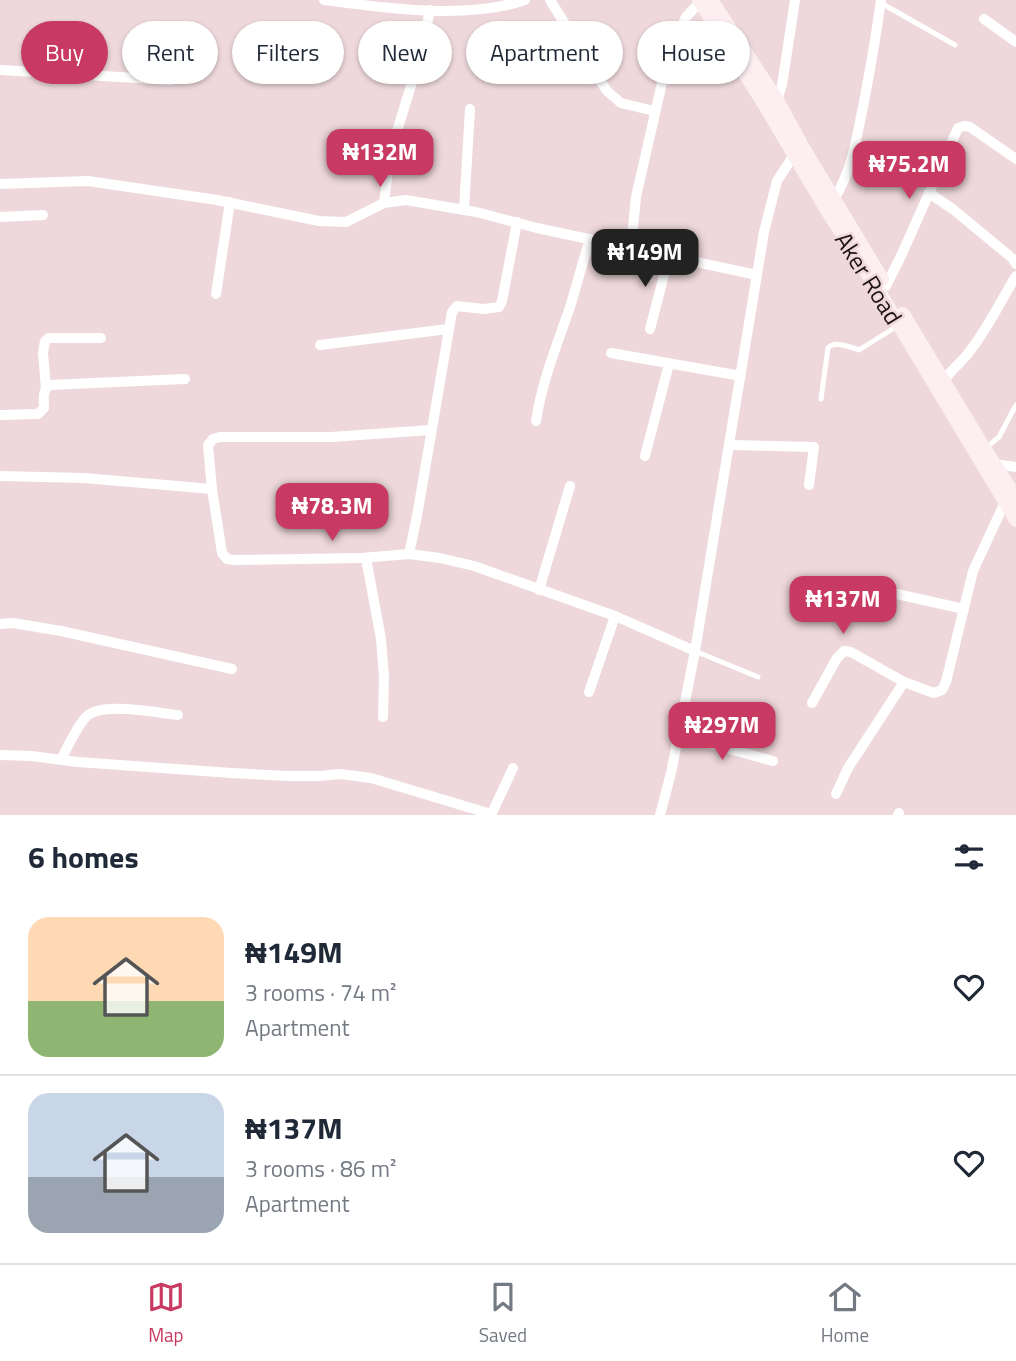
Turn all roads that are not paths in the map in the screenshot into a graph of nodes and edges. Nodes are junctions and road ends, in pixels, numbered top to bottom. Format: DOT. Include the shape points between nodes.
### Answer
graph roads {
  1 [pos="324,0"];
  2 [pos="525,0"];
  3 [pos="550,0"];
  4 [pos="795,0"];
  5 [pos="704,1"];
  6 [pos="881,2"];
  7 [pos="430,10"];
  8 [pos="984,19"];
  9 [pos="1016,42"];
  10 [pos="955,45"];
  11 [pos="0,69"];
  12 [pos="122,77"];
  13 [pos="777,100"];
  14 [pos="470,108"];
  15 [pos="654,111"];
  16 [pos="794,155"];
  17 [pos="1016,159"];
  18 [pos="0,184"];
  19 [pos="929,194"];
  20 [pos="834,200"];
  21 [pos="230,202"];
  22 [pos="384,203"];
  23 [pos="464,210"];
  24 [pos="43,215"];
  25 [pos="0,217"];
  26 [pos="517,222"];
  27 [pos="590,239"];
  28 [pos="631,248"];
  29 [pos="669,256"];
  30 [pos="1016,264"];
  31 [pos="757,275"];
  32 [pos="1016,276"];
  33 [pos="886,286"];
  34 [pos="216,294"];
  35 [pos="899,326"];
  36 [pos="448,329"];
  37 [pos="650,329"];
  38 [pos="911,337"];
  39 [pos="101,338"];
  40 [pos="320,345"];
  41 [pos="611,353"];
  42 [pos="669,363"];
  43 [pos="741,376"];
  44 [pos="185,379"];
  45 [pos="944,380"];
  46 [pos="46,388"];
  47 [pos="821,399"];
  48 [pos="1016,405"];
  49 [pos="0,415"];
  50 [pos="536,421"];
  51 [pos="431,430"];
  52 [pos="729,445"];
  53 [pos="984,448"];
  54 [pos="645,456"];
  55 [pos="994,464"];
  56 [pos="1016,467"];
  57 [pos="0,477"];
  58 [pos="809,485"];
  59 [pos="570,486"];
  60 [pos="212,489"];
  61 [pos="1010,500"];
  62 [pos="1016,520"];
  63 [pos="408,554"];
  64 [pos="366,558"];
  65 [pos="843,582"];
  66 [pos="539,590"];
  67 [pos="964,609"];
  68 [pos="615,616"];
  69 [pos="0,624"];
  70 [pos="695,651"];
  71 [pos="232,669"];
  72 [pos="758,677"];
  73 [pos="904,682"];
  74 [pos="589,692"];
  75 [pos="812,703"];
  76 [pos="178,715"];
  77 [pos="383,717"];
  78 [pos="679,735"];
  79 [pos="0,755"];
  80 [pos="61,760"];
  81 [pos="773,761"];
  82 [pos="513,768"];
  83 [pos="836,794"];
  84 [pos="491,814"];
  85 [pos="660,815"];
  1 -- 7 [label="street"];
  2 -- 7 [label="street" via="460,11"];
  3 -- 15 [label="street" via="607,91 621,103"];
  4 -- 13 [label="street"];
  5 -- 13 [label="street, Aker Road"];
  5 -- 15 [label="street" via="686,17 668,51"];
  5 -- 16 [label="street, Aker Road"];
  6 -- 10 [label="lane"];
  6 -- 20 [label="street" via="849,171"];
  7 -- 22 [label="street" via="394,141"];
  8 -- 9 [label="street"];
  11 -- 12 [label="street"];
  13 -- 20 [label="street, Aker Road"];
  14 -- 23 [label="street"];
  15 -- 28 [label="street" via="636,197"];
  16 -- 31 [label="street" via="777,181"];
  16 -- 35 [label="street, Aker Road"];
  17 -- 19 [label="street" via="970,127 958,128"];
  18 -- 21 [label="street" via="88,181"];
  19 -- 30 [label="street" via="954,209"];
  19 -- 33 [label="street"];
  20 -- 33 [label="street, Aker Road"];
  21 -- 22 [label="street" via="319,221 346,222"];
  21 -- 34 [label="street"];
  22 -- 23 [label="street" via="406,200"];
  23 -- 26 [label="street"];
  24 -- 25 [label="street"];
  26 -- 27 [label="street"];
  26 -- 36 [label="street" via="499,307 457,306"];
  27 -- 28 [label="street"];
  27 -- 50 [label="street"];
  28 -- 29 [label="street"];
  29 -- 31 [label="street"];
  29 -- 37 [label="street"];
  31 -- 43 [label="street"];
  32 -- 45 [label="street" via="966,355"];
  33 -- 38 [label="street, Aker Road"];
  35 -- 38 [label="street, Aker Road"];
  35 -- 47 [label="lane" via="859,350 831,345"];
  36 -- 40 [label="street"];
  36 -- 51 [label="street"];
  38 -- 45 [label="street, Aker Road"];
  38 -- 61 [label="street, Aker Road"];
  39 -- 46 [label="street" via="45,341"];
  41 -- 42 [label="street"];
  42 -- 43 [label="street"];
  42 -- 54 [label="street"];
  43 -- 52 [label="street"];
  44 -- 46 [label="street"];
  45 -- 53 [label="street, Aker Road"];
  46 -- 49 [label="street" via="44,408 38,414"];
  48 -- 53 [label="lane" via="999,437"];
  51 -- 60 [label="street" via="331,437 220,437 208,446"];
  51 -- 63 [label="street"];
  52 -- 58 [label="street" via="814,447"];
  52 -- 70 [label="street"];
  53 -- 55 [label="street, Aker Road"];
  55 -- 56 [label="street"];
  55 -- 61 [label="street, Aker Road"];
  57 -- 60 [label="street" via="84,478"];
  59 -- 66 [label="street"];
  60 -- 64 [label="street" via="222,553 227,559"];
  61 -- 62 [label="street, Aker Road"];
  61 -- 67 [label="street" via="973,571"];
  63 -- 64 [label="street"];
  63 -- 66 [label="street" via="474,566"];
  64 -- 77 [label="street" via="381,639"];
  65 -- 67 [label="street"];
  66 -- 68 [label="street"];
  67 -- 73 [label="street" via="942,690 934,693"];
  68 -- 70 [label="street"];
  68 -- 74 [label="street"];
  69 -- 71 [label="street" via="93,638"];
  70 -- 72 [label="lane"];
  70 -- 78 [label="street"];
  73 -- 75 [label="street" via="844,651"];
  73 -- 83 [label="street"];
  76 -- 80 [label="street" via="95,711 86,717"];
  78 -- 81 [label="street"];
  78 -- 85 [label="street"];
  79 -- 80 [label="street"];
  80 -- 84 [label="street" via="288,776 355,775"];
  82 -- 84 [label="street"];
}
